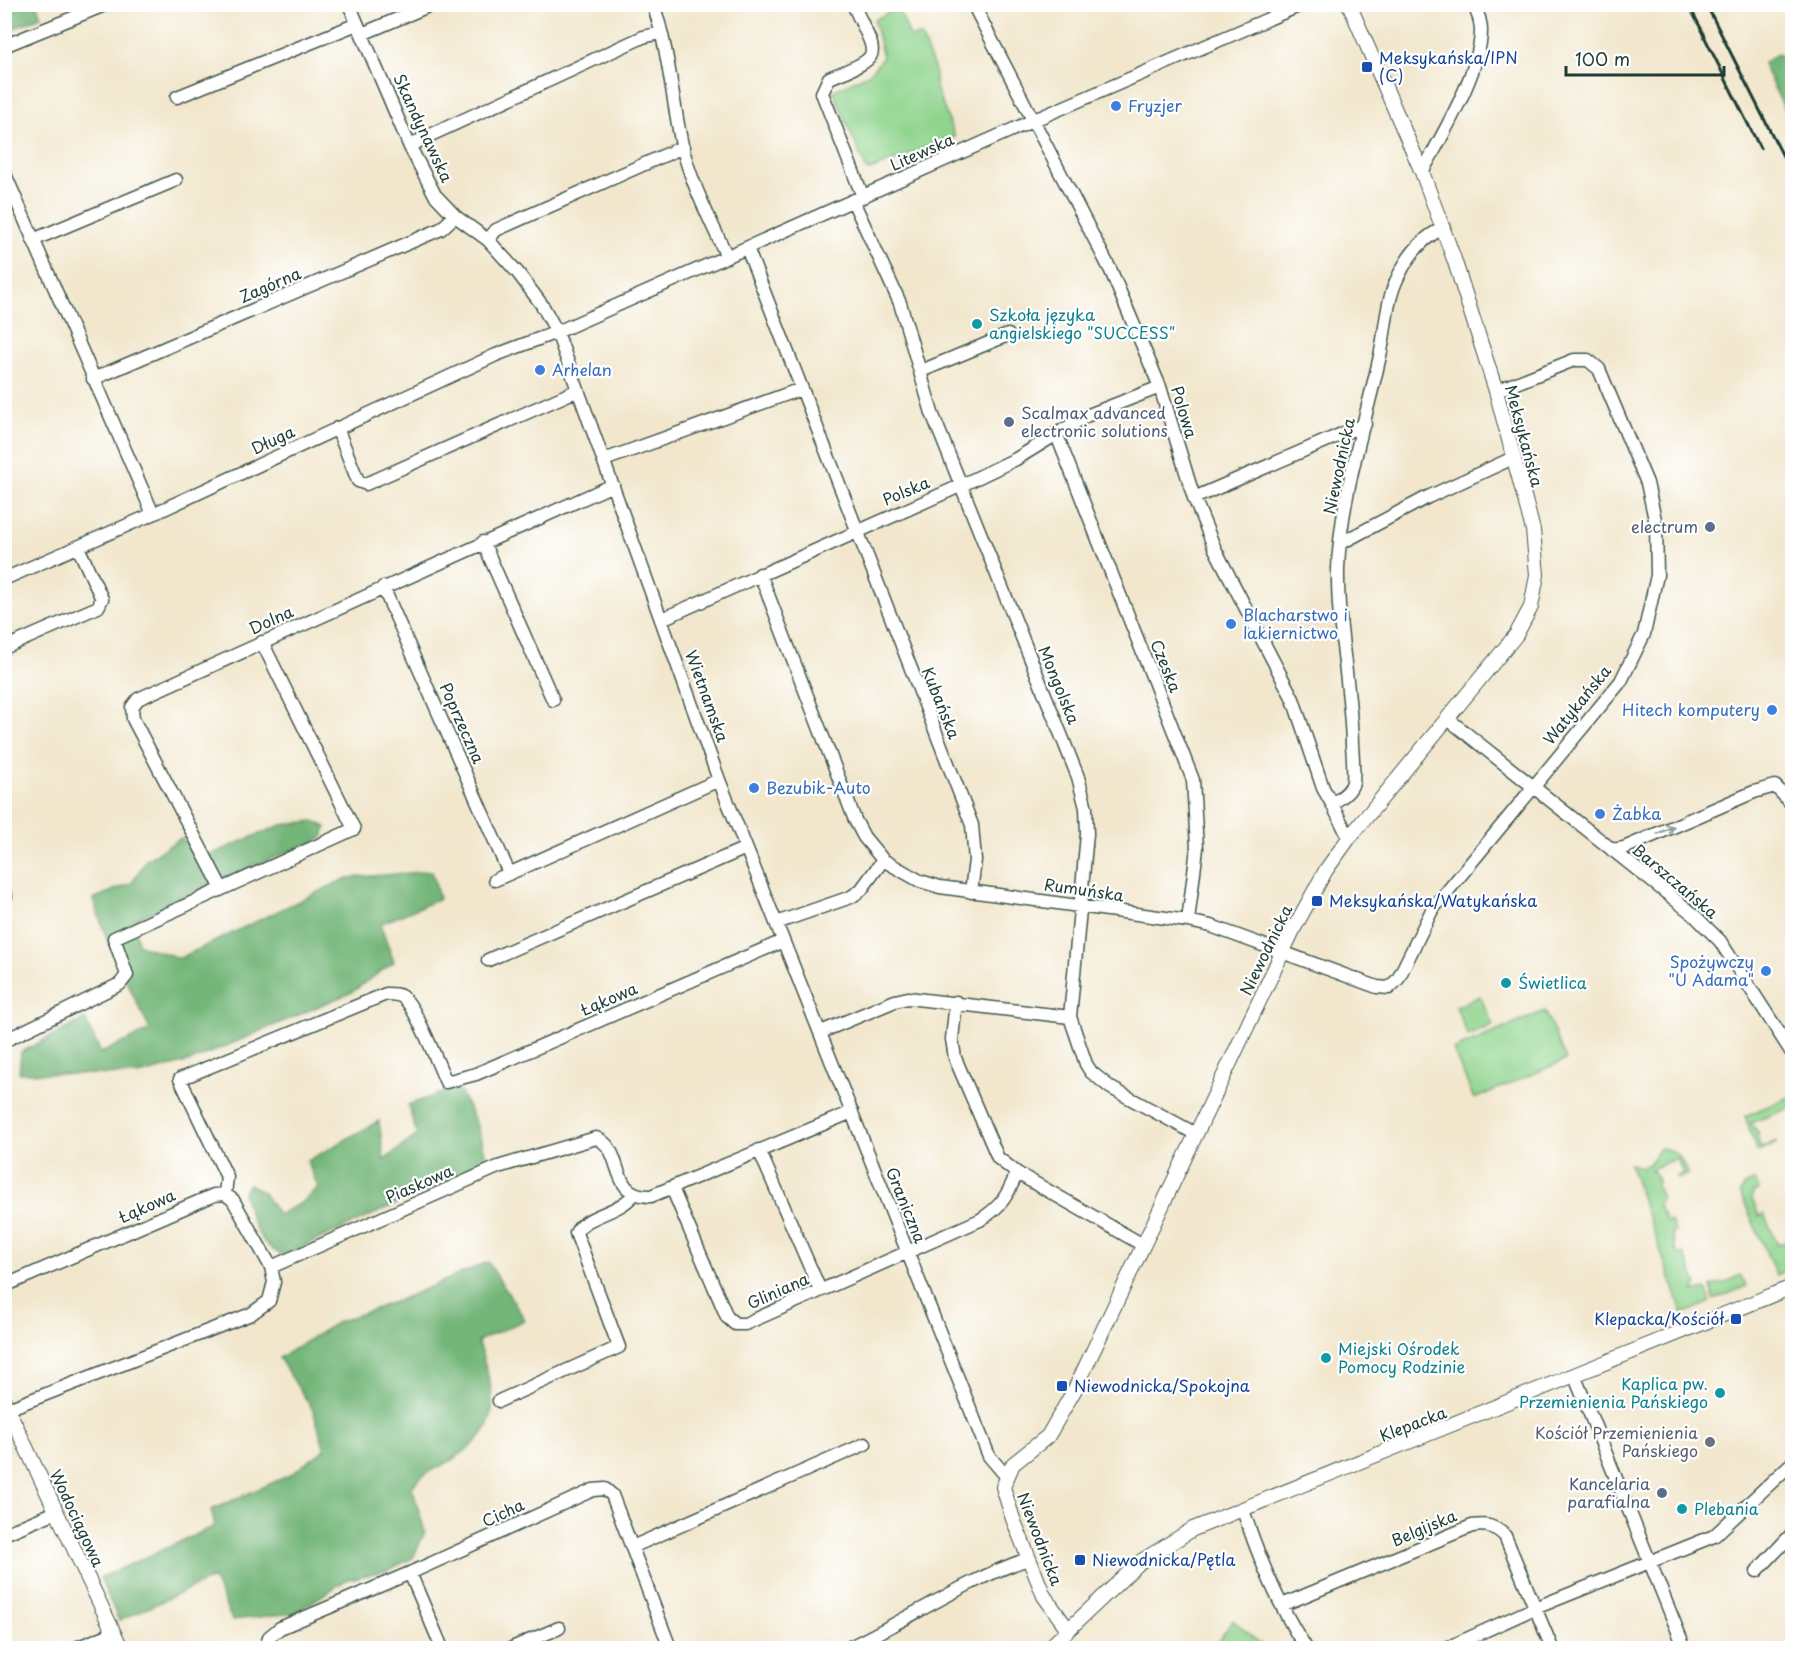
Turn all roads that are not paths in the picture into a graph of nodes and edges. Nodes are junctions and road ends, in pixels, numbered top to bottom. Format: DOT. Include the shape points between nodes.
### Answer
graph roads {
  1 [pos="107,4"];
  2 [pos="349,4"];
  3 [pos="433,4"];
  4 [pos="853,4"];
  5 [pos="973,4"];
  6 [pos="1303,4"];
  7 [pos="1349,4"];
  8 [pos="1473,4"];
  9 [pos="654,5"];
  10 [pos="359,29"];
  11 [pos="660,33"];
  12 [pos="4,46"];
  13 [pos="177,97"];
  14 [pos="1032,121"];
  15 [pos="410,147"];
  16 [pos="683,147"];
  17 [pos="4,172"];
  18 [pos="1422,172"];
  19 [pos="176,180"];
  20 [pos="858,199"];
  21 [pos="455,216"];
  22 [pos="1443,228"];
  23 [pos="33,240"];
  24 [pos="488,240"];
  25 [pos="747,248"];
  26 [pos="727,257"];
  27 [pos="557,332"];
  28 [pos="1008,335"];
  29 [pos="921,371"];
  30 [pos="93,379"];
  31 [pos="1160,387"];
  32 [pos="801,389"];
  33 [pos="578,390"];
  34 [pos="1496,391"];
  35 [pos="1365,424"];
  36 [pos="337,428"];
  37 [pos="1056,433"];
  38 [pos="1513,458"];
  39 [pos="604,460"];
  40 [pos="613,485"];
  41 [pos="960,486"];
  42 [pos="1194,498"];
  43 [pos="153,514"];
  44 [pos="856,530"];
  45 [pos="483,542"];
  46 [pos="1341,543"];
  47 [pos="78,547"];
  48 [pos="760,574"];
  49 [pos="4,579"];
  50 [pos="383,587"];
  51 [pos="662,619"];
  52 [pos="262,642"];
  53 [pos="4,648"];
  54 [pos="553,700"];
  55 [pos="1448,719"];
  56 [pos="720,780"];
  57 [pos="1531,786"];
  58 [pos="1332,804"];
  59 [pos="1792,804"];
  60 [pos="1349,838"];
  61 [pos="746,848"];
  62 [pos="1612,850"];
  63 [pos="883,860"];
  64 [pos="509,873"];
  65 [pos="495,880"];
  66 [pos="222,889"];
  67 [pos="971,892"];
  68 [pos="1079,906"];
  69 [pos="1188,921"];
  70 [pos="776,923"];
  71 [pos="783,941"];
  72 [pos="1282,953"];
  73 [pos="488,960"];
  74 [pos="956,1002"];
  75 [pos="1070,1017"];
  76 [pos="821,1032"];
  77 [pos="4,1041"];
  78 [pos="1792,1053"];
  79 [pos="852,1112"];
  80 [pos="1196,1134"];
  81 [pos="759,1150"];
  82 [pos="1017,1173"];
  83 [pos="672,1188"];
  84 [pos="225,1194"];
  85 [pos="634,1194"];
  86 [pos="1143,1245"];
  87 [pos="907,1252"];
  88 [pos="271,1267"];
  89 [pos="4,1286"];
  90 [pos="1792,1287"];
  91 [pos="820,1290"];
  92 [pos="1575,1377"];
  93 [pos="499,1401"];
  94 [pos="6,1405"];
  95 [pos="865,1444"];
  96 [pos="1792,1463"];
  97 [pos="1006,1476"];
  98 [pos="1243,1510"];
  99 [pos="56,1512"];
  100 [pos="4,1534"];
  101 [pos="1792,1534"];
  102 [pos="632,1547"];
  103 [pos="1028,1559"];
  104 [pos="1650,1563"];
  105 [pos="1757,1571"];
  106 [pos="410,1573"];
  107 [pos="1282,1605"];
  108 [pos="1535,1608"];
  109 [pos="559,1628"];
  110 [pos="1067,1628"];
  111 [pos="113,1633"];
  112 [pos="1681,1639"];
  113 [pos="76,1648"];
  114 [pos="121,1648"];
  115 [pos="267,1648"];
  116 [pos="442,1648"];
  117 [pos="512,1648"];
  118 [pos="670,1648"];
  119 [pos="848,1648"];
  120 [pos="1049,1648"];
  121 [pos="1306,1648"];
  122 [pos="1447,1648"];
  123 [pos="1552,1648"];
  1 -- 12 [label="street"];
  2 -- 10 [label="street, Skandynawska"];
  3 -- 10 [label="street"];
  4 -- 20 [label="street, Mongolska" via="872,56 867,63 829,78 822,93"];
  5 -- 14 [label="street, Polowa"];
  6 -- 14 [label="street, Litewska"];
  7 -- 18 [label="street, Meksykańska"];
  8 -- 18 [label="street" via="1481,33 1470,75"];
  9 -- 11 [label="street"];
  10 -- 13 [label="street"];
  10 -- 15 [label="street, Skandynawska"];
  11 -- 15 [label="street" via="611,52"];
  11 -- 16 [label="street"];
  14 -- 20 [label="street, Litewska"];
  14 -- 31 [label="street, Polowa" via="1111,271"];
  15 -- 21 [label="street, Skandynawska" via="435,195"];
  16 -- 24 [label="street" via="496,230"];
  16 -- 26 [label="street"];
  17 -- 23 [label="street"];
  18 -- 22 [label="street, Meksykańska"];
  19 -- 23 [label="street"];
  20 -- 25 [label="street, Litewska"];
  20 -- 29 [label="street, Mongolska" via="900,303"];
  21 -- 24 [label="street, Skandynawska"];
  21 -- 30 [label="street, Zagórna" via="441,229"];
  22 -- 34 [label="street, Meksykańska"];
  22 -- 35 [label="street, Niewodnicka" via="1420,244 1397,279 1388,304"];
  23 -- 30 [label="street"];
  24 -- 27 [label="street, Skandynawska" via="542,305"];
  25 -- 26 [label="street, Litewska"];
  25 -- 32 [label="street, Kubańska"];
  26 -- 27 [label="street, Litewska"];
  27 -- 33 [label="street, Wietnamska"];
  27 -- 36 [label="street, Długa" via="496,355"];
  28 -- 29 [label="street"];
  29 -- 41 [label="street, Mongolska" via="932,413"];
  30 -- 43 [label="street"];
  31 -- 37 [label="street, Polska" via="1086,416"];
  31 -- 42 [label="street, Polowa"];
  32 -- 39 [label="street"];
  32 -- 44 [label="street, Kubańska"];
  33 -- 36 [label="street" via="366,484 358,481"];
  33 -- 39 [label="street, Wietnamska"];
  34 -- 38 [label="street, Meksykańska"];
  34 -- 57 [label="street, Watykańska" via="1575,360 1588,360 1599,369 1647,483 1656,524 1657,575 1644,634 1634,657 1621,681"];
  35 -- 42 [label="street"];
  35 -- 46 [label="street, Niewodnicka"];
  36 -- 43 [label="street, Długa"];
  37 -- 41 [label="street, Polska" via="1016,459"];
  37 -- 69 [label="street, Czeska" via="1193,780 1197,848"];
  38 -- 46 [label="street"];
  38 -- 55 [label="street, Meksykańska" via="1535,545 1537,575 1533,600 1516,635"];
  39 -- 40 [label="street, Wietnamska"];
  40 -- 45 [label="street, Dolna"];
  40 -- 51 [label="street, Wietnamska"];
  41 -- 44 [label="street, Polska"];
  41 -- 68 [label="street, Mongolska" via="1078,777 1086,808 1087,834"];
  42 -- 58 [label="street, Polowa" via="1215,549 1293,699"];
  43 -- 47 [label="street, Długa"];
  44 -- 48 [label="street, Polska"];
  44 -- 67 [label="street, Kubańska" via="972,825 975,852"];
  45 -- 50 [label="street, Dolna"];
  45 -- 54 [label="street"];
  46 -- 58 [label="street, Niewodnicka" via="1338,570 1352,719 1353,778 1349,790"];
  47 -- 49 [label="street, Długa"];
  47 -- 53 [label="street" via="102,599 98,607"];
  48 -- 51 [label="street, Polska"];
  48 -- 63 [label="street, Rumuńska" via="855,820"];
  50 -- 52 [label="street, Dolna"];
  50 -- 64 [label="street, Poprzeczna"];
  51 -- 56 [label="street, Wietnamska"];
  52 -- 66 [label="street, Dolna" via="138,699 132,707 134,719"];
  52 -- 66 [label="street" via="354,829"];
  55 -- 57 [label="street, Barszczańska"];
  55 -- 60 [label="street, Meksykańska"];
  56 -- 61 [label="street, Wietnamska"];
  56 -- 64 [label="street"];
  57 -- 62 [label="street, Barszczańska"];
  57 -- 72 [label="street, Watykańska" via="1432,910 1398,980 1389,988"];
  58 -- 60 [label="street"];
  62 -- 59 [label="street, one-way" via="1775,786"];
  60 -- 72 [label="street, Niewodnicka" via="1310,898"];
  61 -- 70 [label="street, Wietnamska"];
  61 -- 73 [label="street"];
  62 -- 78 [label="street, Barszczańska" via="1683,905 1720,941"];
  63 -- 67 [label="street, Rumuńska" via="920,881"];
  63 -- 70 [label="street" via="851,897"];
  64 -- 65 [label="street"];
  66 -- 77 [label="street" via="114,938 127,975 120,984"];
  67 -- 68 [label="street, Rumuńska"];
  68 -- 69 [label="street, Rumuńska"];
  68 -- 75 [label="street, Mongolska"];
  69 -- 72 [label="street, Rumuńska"];
  70 -- 71 [label="street, Wietnamska"];
  71 -- 76 [label="street, Graniczna"];
  71 -- 84 [label="street, Łąkowa" via="476,1074 446,1082 411,1009 397,994 386,994 180,1079 227,1177"];
  72 -- 80 [label="street, Niewodnicka"];
  74 -- 75 [label="street"];
  74 -- 76 [label="street" via="895,1000"];
  74 -- 82 [label="street" via="952,1039 956,1058 990,1143 998,1158"];
  75 -- 80 [label="street" via="1086,1064 1100,1081"];
  76 -- 79 [label="street, Graniczna"];
  79 -- 81 [label="street"];
  79 -- 87 [label="street, Graniczna"];
  80 -- 86 [label="street, Niewodnicka"];
  81 -- 83 [label="street"];
  81 -- 91 [label="street"];
  82 -- 86 [label="street"];
  82 -- 87 [label="street, Gliniana" via="997,1209"];
  83 -- 85 [label="street" via="651,1196"];
  83 -- 91 [label="street, Gliniana" via="727,1317 735,1324 745,1324"];
  84 -- 88 [label="street" via="233,1200"];
  84 -- 89 [label="street, Łąkowa" via="214,1195"];
  85 -- 88 [label="street, Piaskowa" via="623,1183 603,1140 585,1139 498,1167"];
  85 -- 93 [label="street" via="626,1205 584,1223 576,1233 619,1347"];
  86 -- 97 [label="street, Niewodnicka" via="1053,1429 1013,1464"];
  87 -- 91 [label="street, Gliniana"];
  87 -- 97 [label="street, Graniczna" via="989,1456"];
  88 -- 94 [label="street" via="274,1282 269,1301 251,1314"];
  90 -- 92 [label="street, Klepacka"];
  92 -- 98 [label="street, Klepacka"];
  92 -- 104 [label="street"];
  94 -- 99 [label="street, Wodociągowa"];
  95 -- 102 [label="street"];
  96 -- 104 [label="street" via="1722,1531"];
  97 -- 103 [label="street, Niewodnicka" via="1005,1497"];
  98 -- 107 [label="street" via="1259,1559"];
  98 -- 110 [label="street, Klepacka" via="1193,1529 1158,1549"];
  99 -- 100 [label="street"];
  99 -- 111 [label="street, Wodociągowa"];
  101 -- 105 [label="street"];
  102 -- 106 [label="street, Cicha" via="612,1495 605,1489 593,1490"];
  102 -- 118 [label="street, Cicha"];
  103 -- 110 [label="street, Niewodnicka" via="1049,1606"];
  103 -- 119 [label="street"];
  104 -- 108 [label="street"];
  104 -- 112 [label="street"];
  106 -- 115 [label="street, Cicha" via="280,1628 269,1637"];
  106 -- 116 [label="street"];
  107 -- 108 [label="street, Belgijska" via="1472,1526 1486,1524 1505,1536"];
  107 -- 121 [label="street"];
  108 -- 122 [label="street"];
  108 -- 123 [label="street"];
  109 -- 117 [label="street"];
  110 -- 120 [label="street"];
  111 -- 113 [label="street"];
  111 -- 114 [label="street, Wodociągowa"];
}
